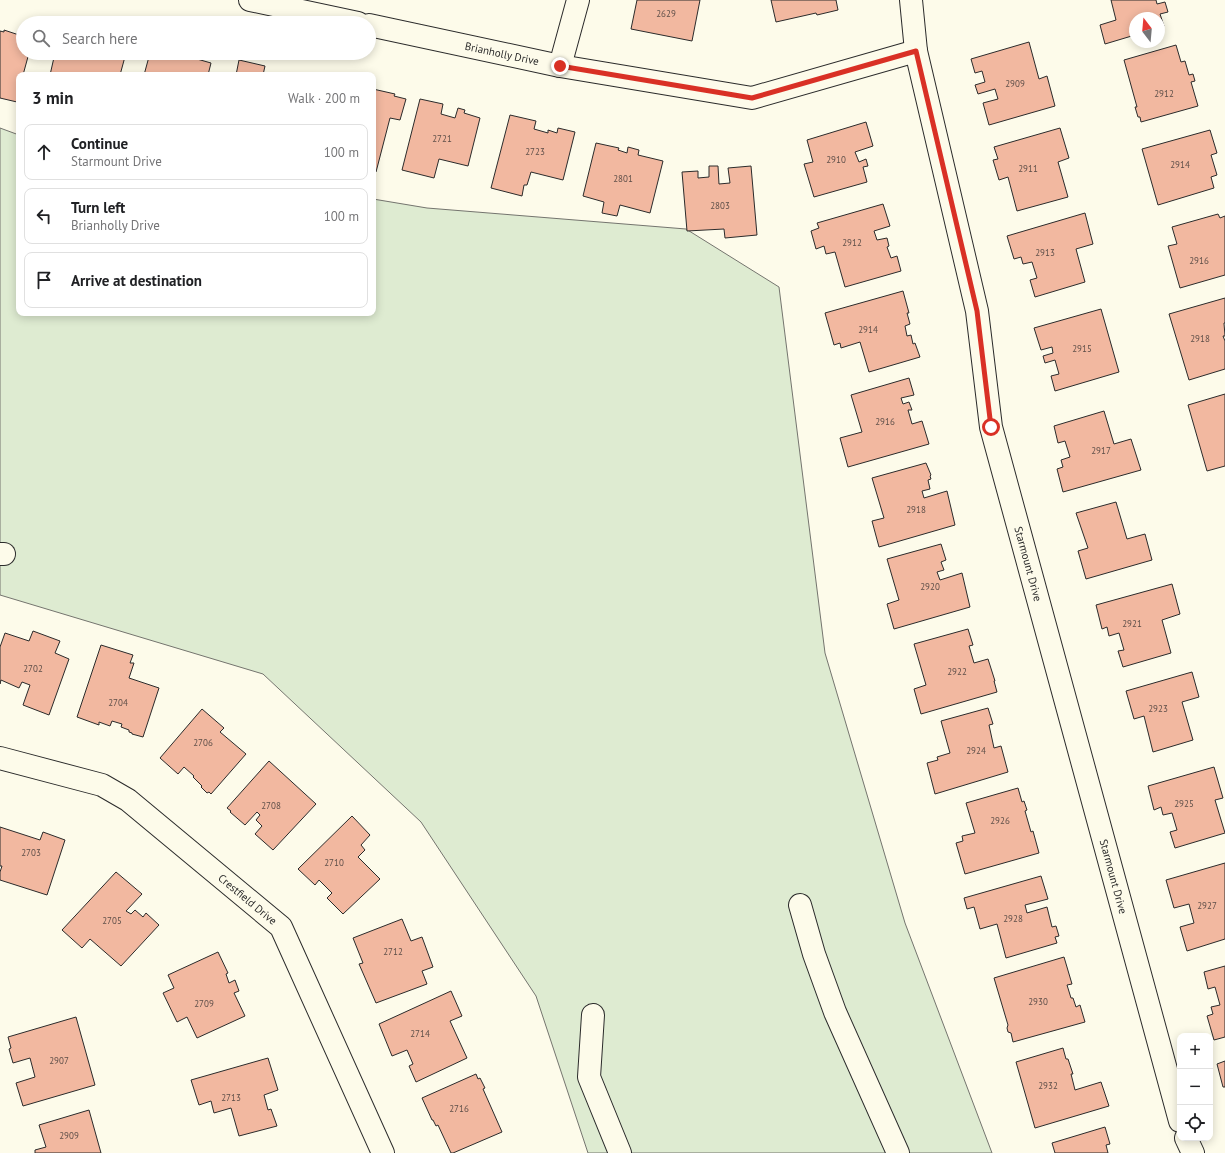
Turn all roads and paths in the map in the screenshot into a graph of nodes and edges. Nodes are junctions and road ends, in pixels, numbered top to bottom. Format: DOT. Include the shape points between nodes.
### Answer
graph roads {
  1 [pos="250,0"];
  2 [pos="578,0"];
  3 [pos="911,0"];
  4 [pos="325,16"];
  5 [pos="376,27"];
  6 [pos="916,51"];
  7 [pos="560,66"];
  8 [pos="0,758"];
  9 [pos="800,905"];
  10 [pos="594,1015"];
  11 [pos="1177,1110"];
  12 [pos="1187,1141"];
  13 [pos="383,1153"];
  14 [pos="620,1153"];
  15 [pos="898,1153"];
  16 [pos="1193,1153"];
  1 -- 4 [label="street"];
  2 -- 7 [label="street"];
  3 -- 6 [label="street, Starmount Drive"];
  5 -- 7 [label="street, Brianholly Drive"];
  6 -- 7 [label="street, Brianholly Drive" via="752,98"];
  6 -- 11 [label="street, Starmount Drive" via="977,311 991,427"];
  8 -- 13 [label="street, Crestfield Drive" via="102,785 128,800 281,927"];
  9 -- 15 [label="street" via="814,954 836,1012"];
  10 -- 14 [label="street" via="589,1077"];
  12 -- 16 [label="street"];
}
